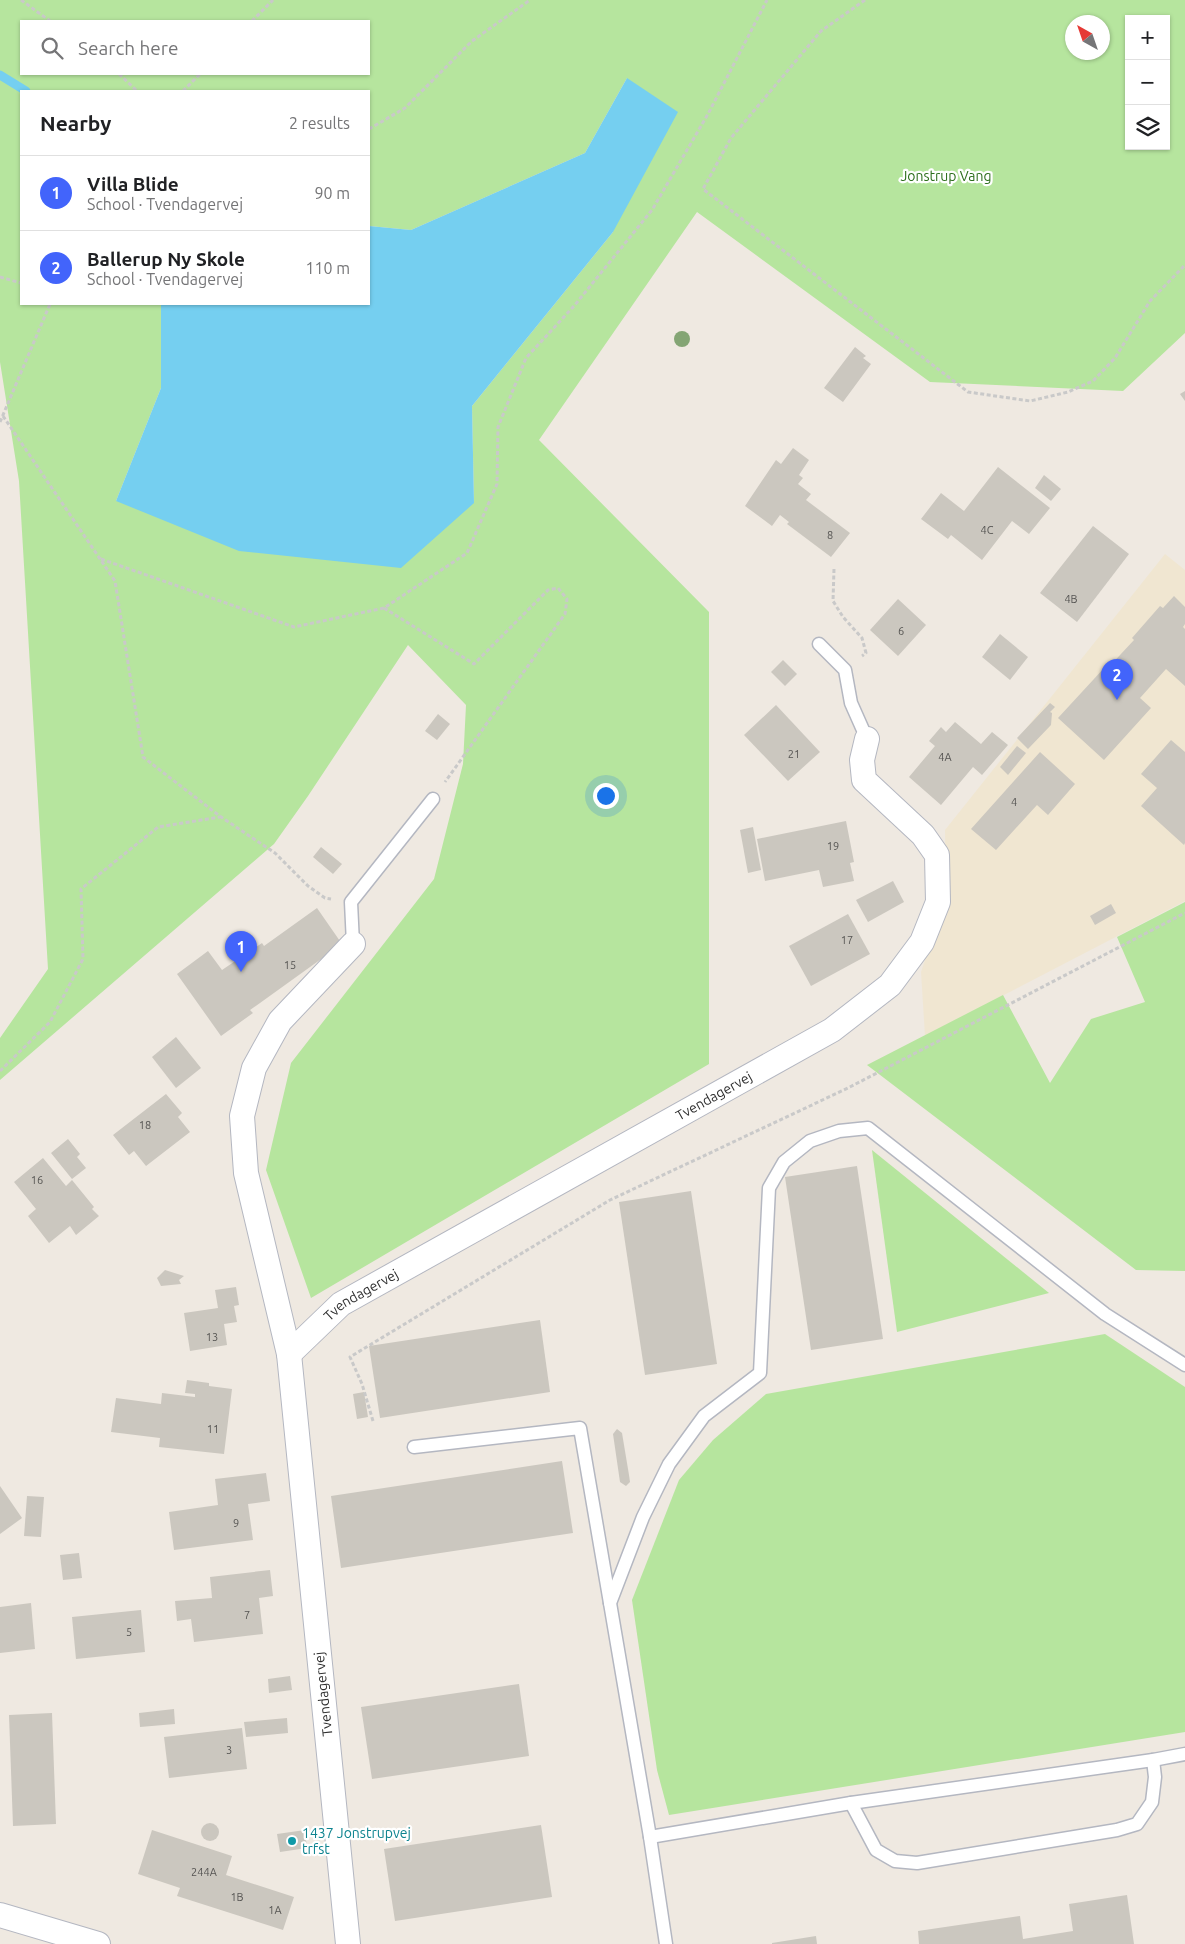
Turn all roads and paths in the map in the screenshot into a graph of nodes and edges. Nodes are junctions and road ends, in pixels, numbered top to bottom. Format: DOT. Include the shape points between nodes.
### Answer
graph roads {
  1 [pos="21,0"];
  2 [pos="273,0"];
  3 [pos="530,0"];
  4 [pos="767,0"];
  5 [pos="865,0"];
  6 [pos="49,20"];
  7 [pos="253,20"];
  8 [pos="120,75"];
  9 [pos="199,75"];
  10 [pos="136,90"];
  11 [pos="184,90"];
  12 [pos="370,128"];
  13 [pos="1185,265"];
  14 [pos="0,277"];
  15 [pos="20,283"];
  16 [pos="50,305"];
  17 [pos="3,416"];
  18 [pos="0,422"];
  19 [pos="101,559"];
  20 [pos="834,569"];
  21 [pos="384,608"];
  22 [pos="819,644"];
  23 [pos="845,670"];
  24 [pos="867,739"];
  25 [pos="433,799"];
  26 [pos="221,817"];
  27 [pos="351,902"];
  28 [pos="1185,914"];
  29 [pos="353,944"];
  30 [pos="0,1071"];
  31 [pos="289,1354"];
  32 [pos="1185,1365"];
  33 [pos="373,1421"];
  34 [pos="414,1448"];
  35 [pos="610,1603"];
  36 [pos="1185,1754"];
  37 [pos="1153,1760"];
  38 [pos="851,1803"];
  39 [pos="650,1837"];
  40 [pos="0,1915"];
  41 [pos="98,1944"];
  42 [pos="348,1944"];
  43 [pos="666,1944"];
  1 -- 6 [label="path"];
  2 -- 7 [label="path"];
  3 -- 12 [label="path" via="472,41 405,108"];
  4 -- 21 [label="path" via="708,114 652,210 574,306 526,358 498,426 498,484 467,553"];
  5 -- 13 [label="path" via="821,31 731,138 703,189 968,392 1030,401 1068,392 1092,381 1115,358 1150,301"];
  8 -- 10 [label="path"];
  9 -- 11 [label="path"];
  14 -- 15 [label="path"];
  16 -- 17 [label="path"];
  17 -- 18 [label="path"];
  17 -- 19 [label="path"];
  19 -- 21 [label="path" via="294,627"];
  19 -- 26 [label="path" via="115,581 143,757"];
  20 -- 23 [label="path" via="833,601 862,638 866,653"];
  21 -- 25 [label="path" via="474,664 548,590 558,588 567,599 564,614"];
  22 -- 23 [label="lane"];
  23 -- 24 [label="lane" via="851,703"];
  24 -- 31 [label="street, Tvendagervej" via="862,760 864,780 923,835 936,855 938,902 922,942 890,984 832,1030 341,1304"];
  25 -- 27 [label="lane"];
  26 -- 27 [label="path" via="275,853 324,898"];
  26 -- 30 [label="path" via="158,827 81,889 82,959 50,1022"];
  27 -- 29 [label="lane"];
  28 -- 33 [label="path" via="848,1088 610,1200 350,1357"];
  29 -- 31 [label="street, Tvendagervej" via="280,1021 254,1068 242,1116 246,1173"];
  31 -- 42 [label="street, Tvendagervej"];
  32 -- 35 [label="lane" via="1105,1314 868,1128 839,1131 810,1141 784,1162 769,1188 760,1373 704,1416 668,1464 643,1517"];
  34 -- 35 [label="lane" via="580,1428"];
  35 -- 39 [label="lane"];
  36 -- 37 [label="lane"];
  37 -- 38 [label="lane"];
  37 -- 38 [label="lane" via="1152,1802 1138,1824 917,1863 895,1861 876,1850"];
  38 -- 39 [label="lane"];
  39 -- 43 [label="lane"];
  40 -- 41 [label="street"];
}
